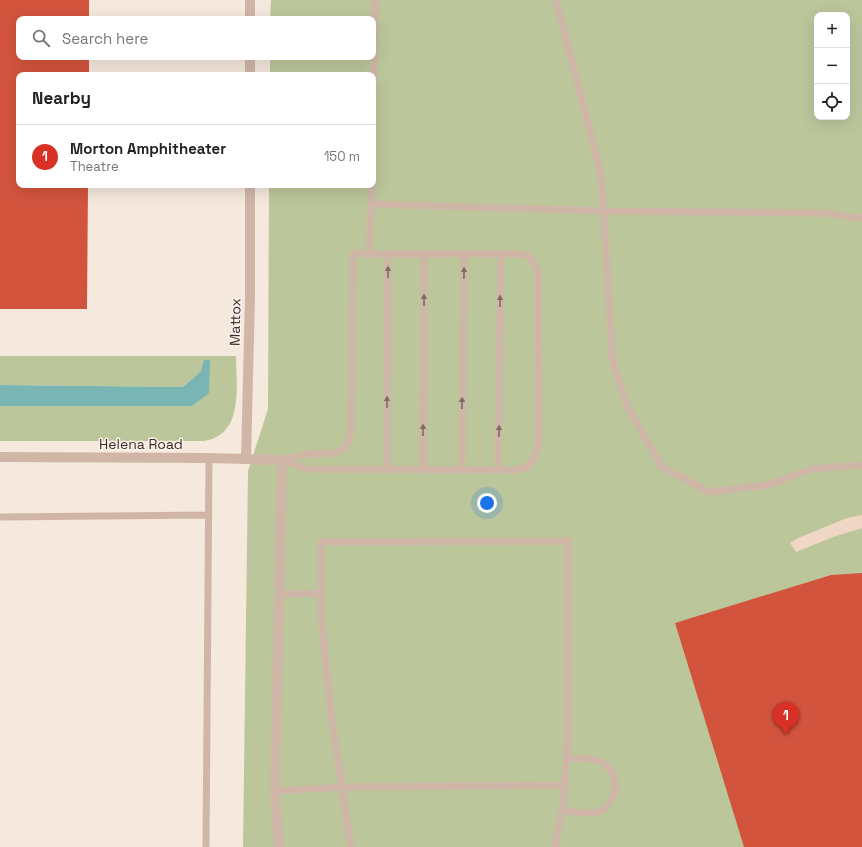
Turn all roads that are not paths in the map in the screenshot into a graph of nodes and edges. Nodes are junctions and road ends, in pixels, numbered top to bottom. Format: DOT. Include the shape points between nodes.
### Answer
graph roads {
  1 [pos="250,0"];
  2 [pos="376,0"];
  3 [pos="556,0"];
  4 [pos="250,16"];
  5 [pos="376,16"];
  6 [pos="250,60"];
  7 [pos="375,60"];
  8 [pos="250,72"];
  9 [pos="374,72"];
  10 [pos="250,188"];
  11 [pos="372,188"];
  12 [pos="371,204"];
  13 [pos="604,210"];
  14 [pos="862,218"];
  15 [pos="369,254"];
  16 [pos="388,254"];
  17 [pos="424,254"];
  18 [pos="464,254"];
  19 [pos="501,254"];
  20 [pos="0,457"];
  21 [pos="209,458"];
  22 [pos="246,459"];
  23 [pos="282,460"];
  24 [pos="862,464"];
  25 [pos="387,469"];
  26 [pos="423,470"];
  27 [pos="462,470"];
  28 [pos="498,470"];
  29 [pos="208,515"];
  30 [pos="0,517"];
  31 [pos="321,593"];
  32 [pos="279,594"];
  33 [pos="566,758"];
  34 [pos="564,785"];
  35 [pos="342,787"];
  36 [pos="275,791"];
  37 [pos="562,811"];
  38 [pos="206,847"];
  39 [pos="279,847"];
  40 [pos="351,847"];
  41 [pos="555,847"];
  1 -- 4 [label="street"];
  2 -- 5 [label="lane"];
  3 -- 13 [label="lane" via="600,170"];
  6 -- 8 [label="street"];
  7 -- 9 [label="lane"];
  10 -- 22 [label="street, Mattox"];
  11 -- 12 [label="lane"];
  12 -- 13 [label="lane"];
  12 -- 15 [label="lane"];
  13 -- 14 [label="lane" via="821,213"];
  13 -- 24 [label="lane" via="612,358 627,406 662,467 709,492 768,485 812,470"];
  15 -- 16 [label="lane"];
  15 -- 23 [label="lane" via="353,254 351,433 345,448 334,453 308,454"];
  16 -- 17 [label="lane"];
  25 -- 16 [label="lane, one-way"];
  17 -- 18 [label="lane"];
  26 -- 17 [label="lane, one-way"];
  18 -- 19 [label="lane"];
  27 -- 18 [label="lane, one-way"];
  28 -- 19 [label="lane, one-way"];
  19 -- 28 [label="lane" via="529,256 538,270 539,442 534,458 526,468"];
  20 -- 21 [label="street, Helena Road"];
  21 -- 22 [label="street, Helena Road"];
  21 -- 29 [label="lane"];
  22 -- 23 [label="street, Helena Road"];
  23 -- 25 [label="lane" via="307,469"];
  23 -- 32 [label="street"];
  25 -- 26 [label="lane"];
  26 -- 27 [label="lane"];
  27 -- 28 [label="lane"];
  29 -- 30 [label="lane"];
  29 -- 38 [label="lane"];
  31 -- 32 [label="lane"];
  31 -- 33 [label="lane" via="321,542 568,541"];
  31 -- 35 [label="lane" via="331,714"];
  32 -- 36 [label="street"];
  33 -- 34 [label="lane"];
  33 -- 37 [label="lane" via="595,760 604,764 614,778 615,786 614,795 604,809 592,813"];
  34 -- 35 [label="lane"];
  34 -- 37 [label="lane"];
  35 -- 36 [label="lane"];
  35 -- 40 [label="lane"];
  36 -- 39 [label="street"];
  37 -- 41 [label="lane"];
}
